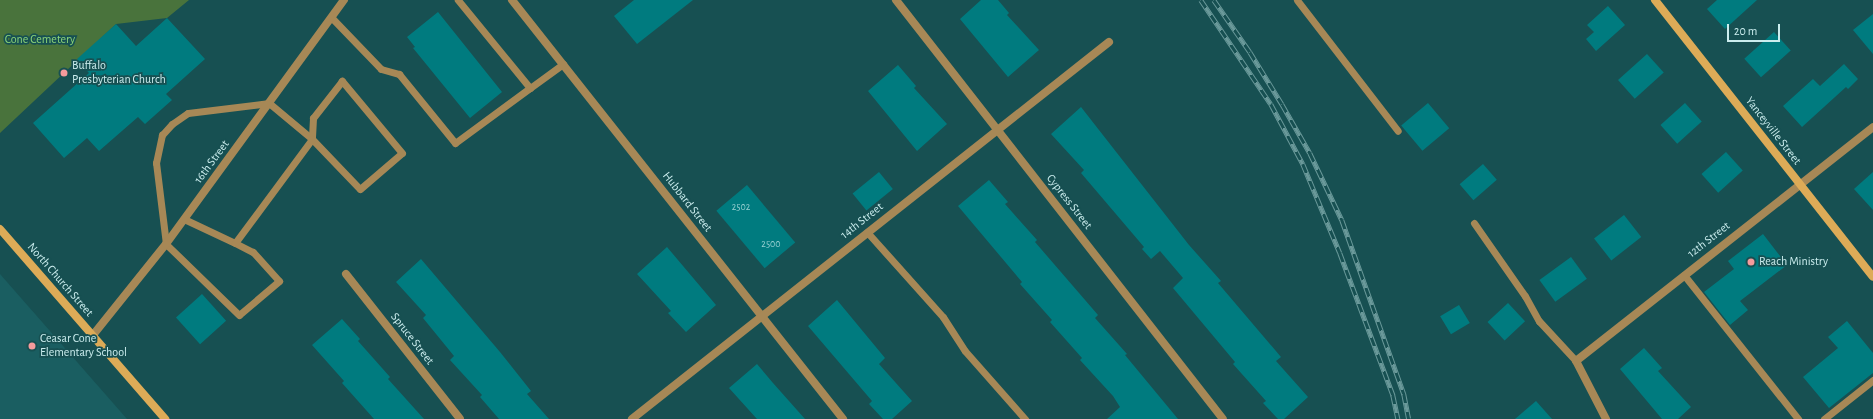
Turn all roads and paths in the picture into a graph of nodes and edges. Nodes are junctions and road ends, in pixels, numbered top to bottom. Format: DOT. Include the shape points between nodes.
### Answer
graph roads {
  1 [pos="344,0"];
  2 [pos="458,0"];
  3 [pos="512,0"];
  4 [pos="896,0"];
  5 [pos="1297,0"];
  6 [pos="1654,0"];
  7 [pos="331,17"];
  8 [pos="1109,42"];
  9 [pos="563,64"];
  10 [pos="530,88"];
  11 [pos="269,104"];
  12 [pos="1873,127"];
  13 [pos="997,129"];
  14 [pos="1398,131"];
  15 [pos="312,139"];
  16 [pos="1800,185"];
  17 [pos="184,219"];
  18 [pos="1474,223"];
  19 [pos="0,229"];
  20 [pos="867,232"];
  21 [pos="235,243"];
  22 [pos="166,244"];
  23 [pos="346,274"];
  24 [pos="1684,275"];
  25 [pos="1873,277"];
  26 [pos="761,316"];
  27 [pos="93,335"];
  28 [pos="1576,361"];
  29 [pos="1873,380"];
  30 [pos="165,419"];
  31 [pos="460,419"];
  32 [pos="632,419"];
  33 [pos="843,419"];
  34 [pos="1025,419"];
  35 [pos="1223,419"];
  36 [pos="1606,419"];
  37 [pos="1798,419"];
  38 [pos="1824,419"];
  1 -- 7 [label="street, 16th Street"];
  2 -- 10 [label="lane"];
  3 -- 9 [label="street, Hubbard Street"];
  4 -- 13 [label="street, Cypress Street"];
  5 -- 14 [label="lane"];
  6 -- 16 [label="main road, Yanceyville Street"];
  7 -- 10 [label="lane" via="381,69 399,74 455,143"];
  7 -- 11 [label="street, 16th Street"];
  8 -- 13 [label="street, 14th Street"];
  9 -- 10 [label="lane"];
  9 -- 26 [label="street, Hubbard Street"];
  11 -- 15 [label="lane"];
  11 -- 17 [label="street, 16th Street"];
  11 -- 22 [label="lane" via="188,113 162,135 156,163"];
  12 -- 16 [label="street, 12th Street"];
  13 -- 20 [label="street, 14th Street"];
  13 -- 35 [label="street, Cypress Street"];
  15 -- 15 [label="lane" via="360,189 402,153 342,81 313,118"];
  15 -- 21 [label="lane"];
  16 -- 24 [label="street, 12th Street"];
  16 -- 25 [label="main road, Yanceyville Street"];
  17 -- 21 [label="lane"];
  17 -- 22 [label="street, 16th Street"];
  18 -- 28 [label="lane" via="1525,296 1539,321"];
  19 -- 27 [label="main road, North Church Street"];
  20 -- 26 [label="street, 14th Street"];
  20 -- 34 [label="lane" via="943,317 965,351"];
  21 -- 22 [label="lane" via="253,252 279,281 239,314"];
  22 -- 27 [label="street, 16th Street"];
  23 -- 31 [label="street, Spruce Street"];
  24 -- 28 [label="street, 12th Street"];
  24 -- 37 [label="lane"];
  26 -- 32 [label="street, 14th Street"];
  26 -- 33 [label="street, Hubbard Street"];
  27 -- 30 [label="main road, North Church Street"];
  28 -- 36 [label="street"];
  29 -- 38 [label="lane"];
}
